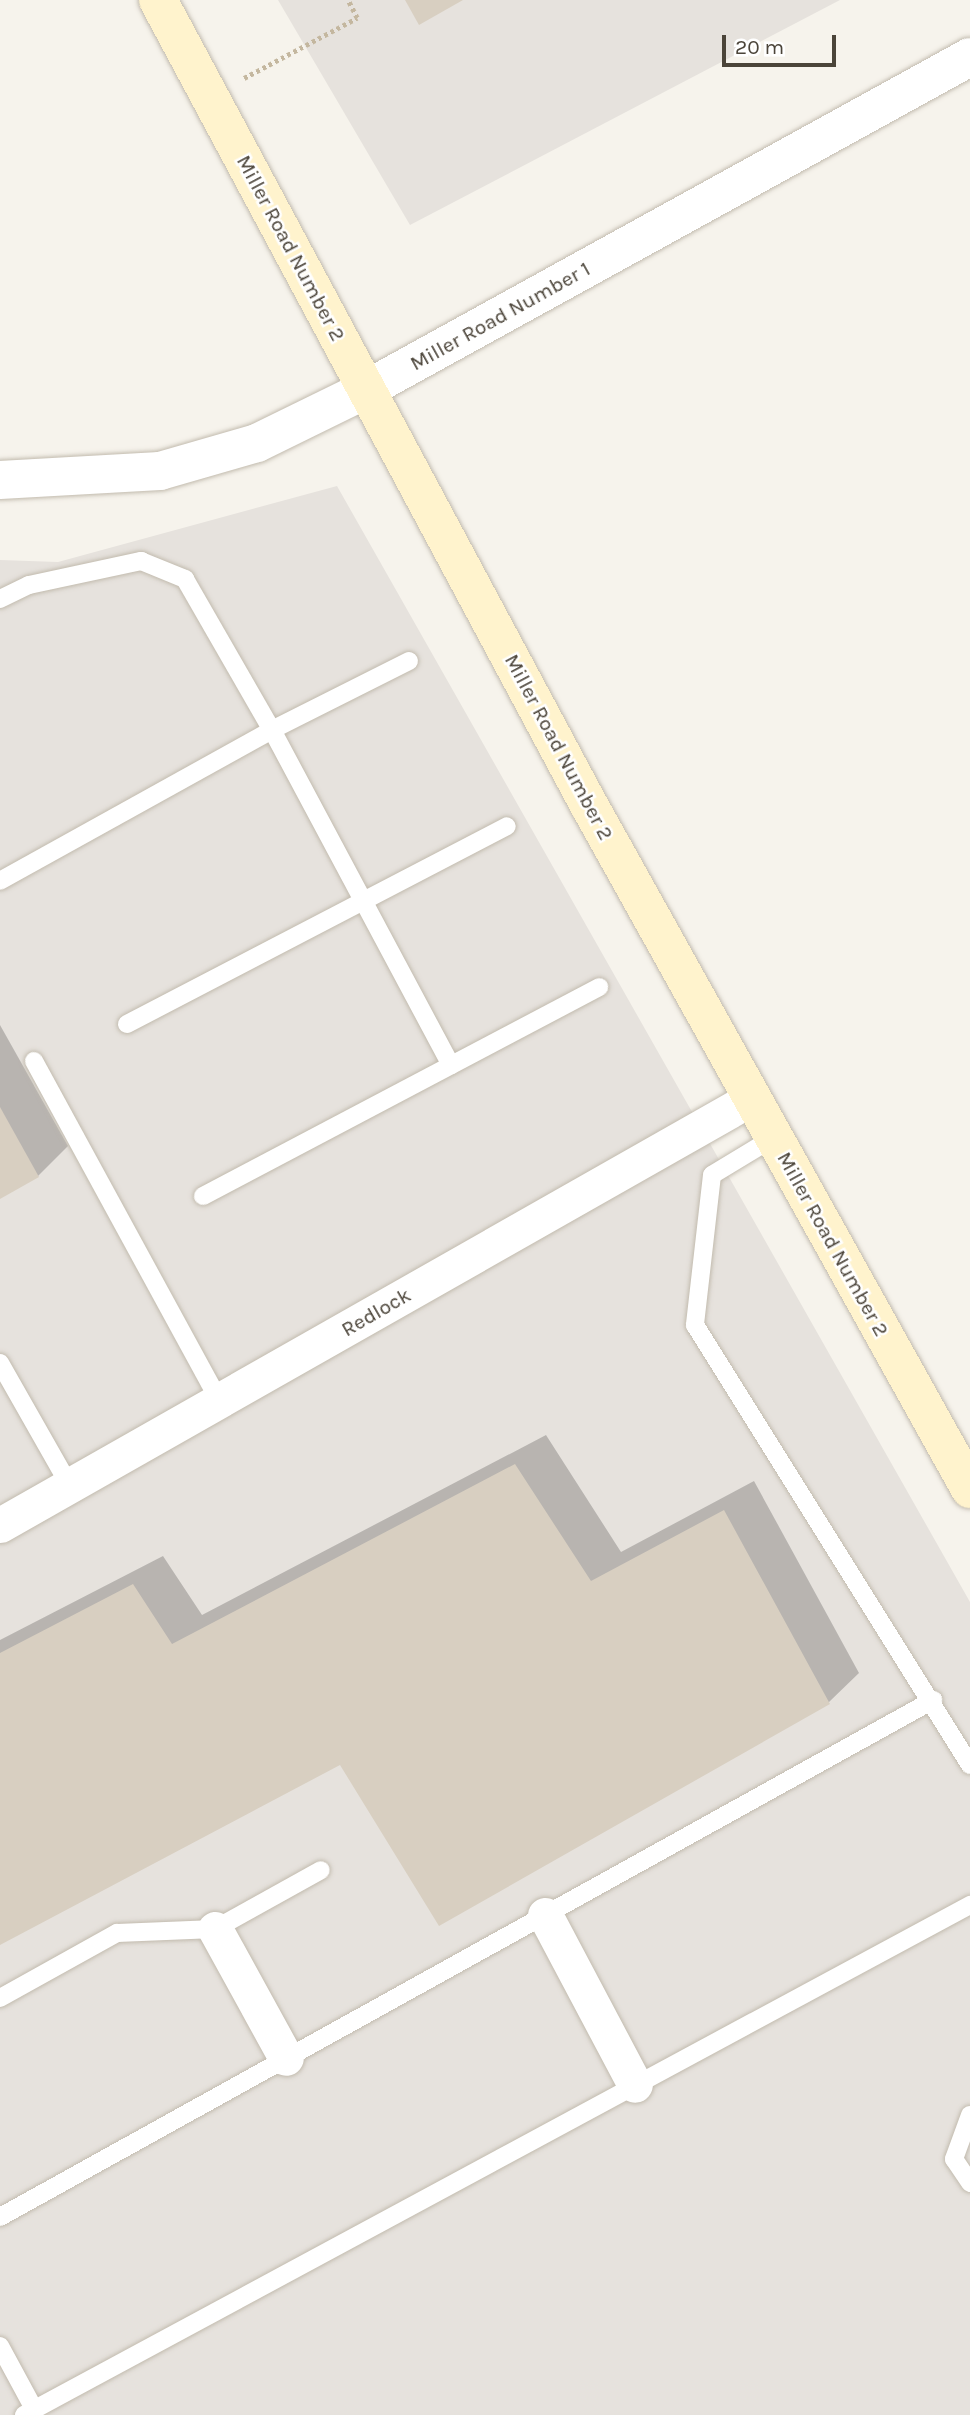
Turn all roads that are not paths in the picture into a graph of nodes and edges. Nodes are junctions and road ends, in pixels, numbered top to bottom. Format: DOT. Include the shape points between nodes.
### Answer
graph roads {
  1 [pos="158,0"];
  2 [pos="970,57"];
  3 [pos="367,389"];
  4 [pos="0,481"];
  5 [pos="0,599"];
  6 [pos="409,662"];
  7 [pos="272,730"];
  8 [pos="508,826"];
  9 [pos="0,881"];
  10 [pos="363,901"];
  11 [pos="599,987"];
  12 [pos="127,1024"];
  13 [pos="34,1061"];
  14 [pos="452,1065"];
  15 [pos="752,1098"];
  16 [pos="773,1138"];
  17 [pos="203,1196"];
  18 [pos="0,1363"];
  19 [pos="219,1401"];
  20 [pos="69,1486"];
  21 [pos="970,1489"];
  22 [pos="0,1525"];
  23 [pos="933,1700"];
  24 [pos="970,1765"];
  25 [pos="321,1870"];
  26 [pos="970,1905"];
  27 [pos="545,1915"];
  28 [pos="215,1929"];
  29 [pos="0,1998"];
  30 [pos="286,2058"];
  31 [pos="635,2085"];
  32 [pos="970,2115"];
  33 [pos="970,2183"];
  34 [pos="0,2217"];
  35 [pos="0,2346"];
  36 [pos="29,2412"];
  1 -- 3 [label="main road, Miller Road Number 2"];
  2 -- 3 [label="street, Miller Road Number 1"];
  3 -- 4 [label="street, Miller Road Number 1" via="257,443 214,458 160,471"];
  3 -- 15 [label="main road, Miller Road Number 2"];
  5 -- 7 [label="lane" via="29,585 141,561 184,579"];
  6 -- 7 [label="lane"];
  7 -- 9 [label="lane"];
  7 -- 10 [label="lane"];
  8 -- 10 [label="lane"];
  10 -- 12 [label="lane"];
  10 -- 14 [label="lane"];
  11 -- 14 [label="lane"];
  13 -- 19 [label="lane"];
  14 -- 17 [label="lane"];
  15 -- 16 [label="main road, Miller Road Number 2"];
  15 -- 19 [label="street, Redlock"];
  16 -- 21 [label="main road, Miller Road Number 2"];
  16 -- 23 [label="lane" via="712,1175 695,1325"];
  18 -- 20 [label="lane"];
  19 -- 20 [label="street, Redlock"];
  20 -- 22 [label="street, Redlock"];
  23 -- 24 [label="lane"];
  23 -- 27 [label="lane"];
  25 -- 28 [label="lane"];
  26 -- 31 [label="lane"];
  27 -- 30 [label="lane"];
  27 -- 31 [label="street"];
  28 -- 29 [label="lane" via="117,1933"];
  28 -- 30 [label="street"];
  30 -- 34 [label="lane"];
  31 -- 36 [label="lane"];
  32 -- 33 [label="lane" via="954,2159"];
  35 -- 36 [label="lane"];
}
